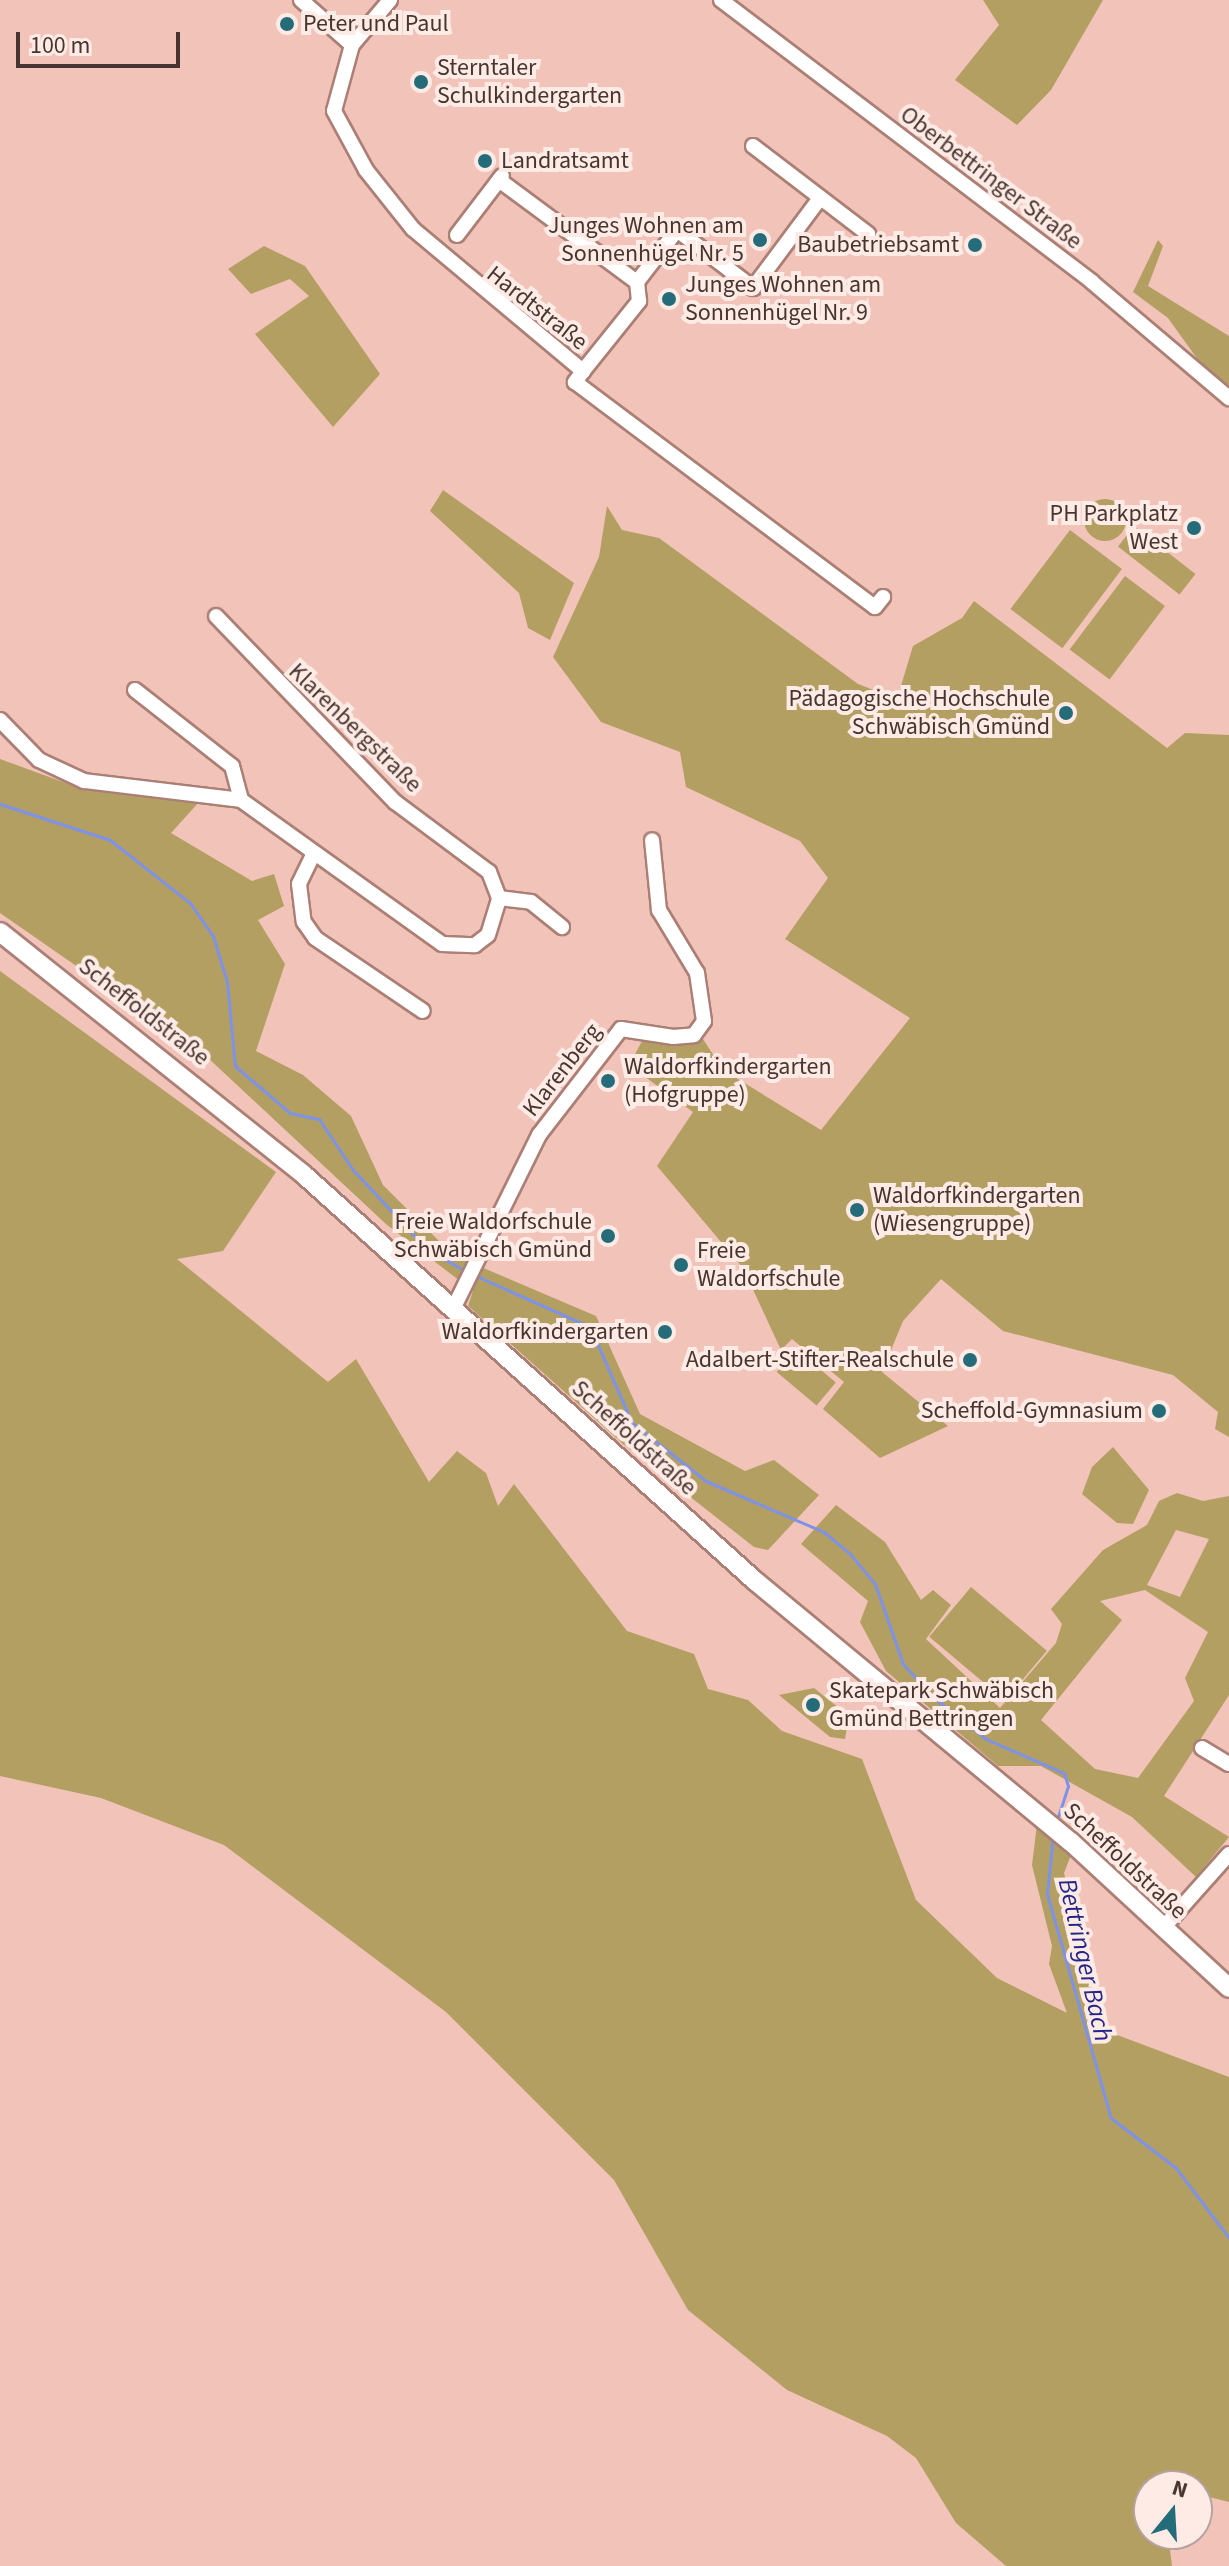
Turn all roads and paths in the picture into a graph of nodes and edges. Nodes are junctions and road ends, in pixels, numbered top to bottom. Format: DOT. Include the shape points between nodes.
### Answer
graph roads {
  1 [pos="301,0"];
  2 [pos="390,0"];
  3 [pos="721,0"];
  4 [pos="352,45"];
  5 [pos="753,146"];
  6 [pos="820,198"];
  7 [pos="868,234"];
  8 [pos="457,235"];
  9 [pos="637,282"];
  10 [pos="583,371"];
  11 [pos="1229,398"];
  12 [pos="883,597"];
  13 [pos="216,616"];
  14 [pos="135,690"];
  15 [pos="0,720"];
  16 [pos="241,800"];
  17 [pos="652,840"];
  18 [pos="313,855"];
  19 [pos="499,898"];
  20 [pos="562,927"];
  21 [pos="0,932"];
  22 [pos="423,1011"];
  23 [pos="458,1301"];
  24 [pos="1202,1748"];
  25 [pos="1229,1764"];
  26 [pos="1229,1854"];
  27 [pos="1163,1928"];
  28 [pos="1229,1988"];
  1 -- 4 [label="street"];
  2 -- 4 [label="street"];
  3 -- 11 [label="street, Oberbettringer Straße" via="1092,282"];
  4 -- 10 [label="street, Hardtstraße" via="332,102 366,170 452,269"];
  5 -- 6 [label="street"];
  6 -- 7 [label="street"];
  6 -- 9 [label="street" via="753,288 677,230"];
  8 -- 9 [label="street" via="501,178"];
  9 -- 10 [label="street" via="639,301"];
  10 -- 12 [label="street, Hardtstraße" via="575,382 875,607"];
  13 -- 19 [label="street, Klarenbergstraße" via="395,802 467,850 489,872"];
  14 -- 16 [label="street" via="232,766"];
  15 -- 16 [label="street" via="39,760 84,781"];
  16 -- 18 [label="street"];
  17 -- 23 [label="street, Klarenberg" via="659,910 697,973 704,1021 694,1035 621,1029 539,1135"];
  18 -- 19 [label="street" via="442,944 475,945 488,935"];
  18 -- 22 [label="street" via="299,884 304,922 315,938"];
  19 -- 20 [label="street" via="531,902"];
  21 -- 23 [label="main road, Scheffoldstraße" via="194,1082"];
  23 -- 27 [label="main road, Scheffoldstraße" via="754,1580 1071,1842"];
  24 -- 25 [label="street"];
  26 -- 27 [label="street"];
  27 -- 28 [label="main road, Scheffoldstraße"];
}
